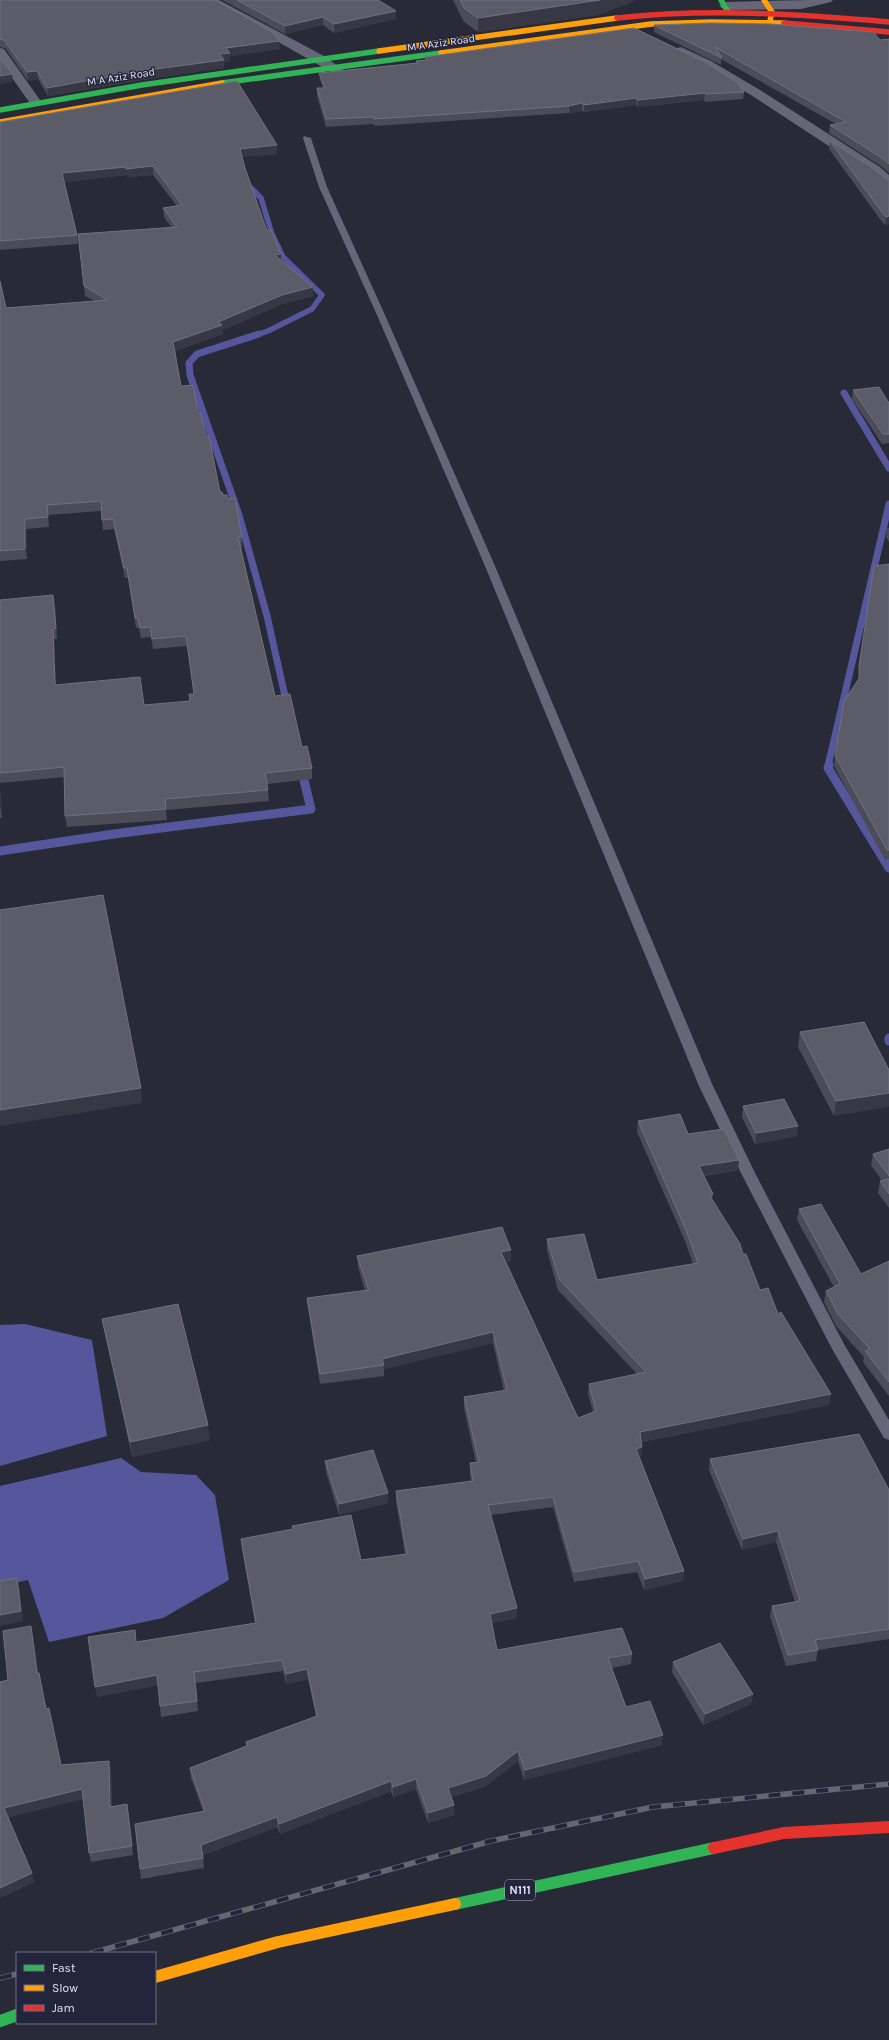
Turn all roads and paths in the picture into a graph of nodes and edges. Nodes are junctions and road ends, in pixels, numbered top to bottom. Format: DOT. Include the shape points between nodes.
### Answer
graph roads {
  1 [pos="210,0"];
  2 [pos="827,0"];
  3 [pos="724,5"];
  4 [pos="768,6"];
  5 [pos="889,22"];
  6 [pos="769,24"];
  7 [pos="889,26"];
  8 [pos="635,29"];
  9 [pos="889,32"];
  10 [pos="648,36"];
  11 [pos="889,36"];
  12 [pos="668,45"];
  13 [pos="0,52"];
  14 [pos="320,59"];
  15 [pos="337,70"];
  16 [pos="36,103"];
  17 [pos="0,110"];
  18 [pos="0,114"];
  19 [pos="0,122"];
  20 [pos="0,126"];
  21 [pos="307,138"];
  22 [pos="889,182"];
  23 [pos="889,1434"];
  24 [pos="889,1827"];
  25 [pos="156,1977"];
  26 [pos="16,2015"];
  27 [pos="0,2021"];
  1 -- 14 [label="street"];
  2 -- 4 [label="street" via="801,5"];
  3 -- 4 [label="street"];
  3 -- 14 [label="main road, M A Aziz Road"];
  4 -- 5 [label="main road"];
  4 -- 6 [label="main road"];
  6 -- 8 [label="main road, M A Aziz Road" via="686,25"];
  6 -- 11 [label="main road, M A Aziz Road"];
  7 -- 18 [label="main road" via="750,14 646,18 194,81"];
  8 -- 10 [label="street"];
  8 -- 15 [label="main road, M A Aziz Road"];
  9 -- 19 [label="main road, bridge" via="754,21 707,20 651,24 222,83"];
  12 -- 22 [label="street" via="709,64 875,170"];
  13 -- 16 [label="street"];
  14 -- 15 [label="street"];
  14 -- 16 [label="main road, M A Aziz Road"];
  15 -- 20 [label="main road, M A Aziz Road" via="151,98"];
  16 -- 17 [label="main road, M A Aziz Road"];
  21 -- 23 [label="lane" via="323,187 490,566 706,1086 838,1347"];
  24 -- 25 [label="main road, N111" via="784,1833 278,1942"];
  26 -- 27 [label="main road"];
}
